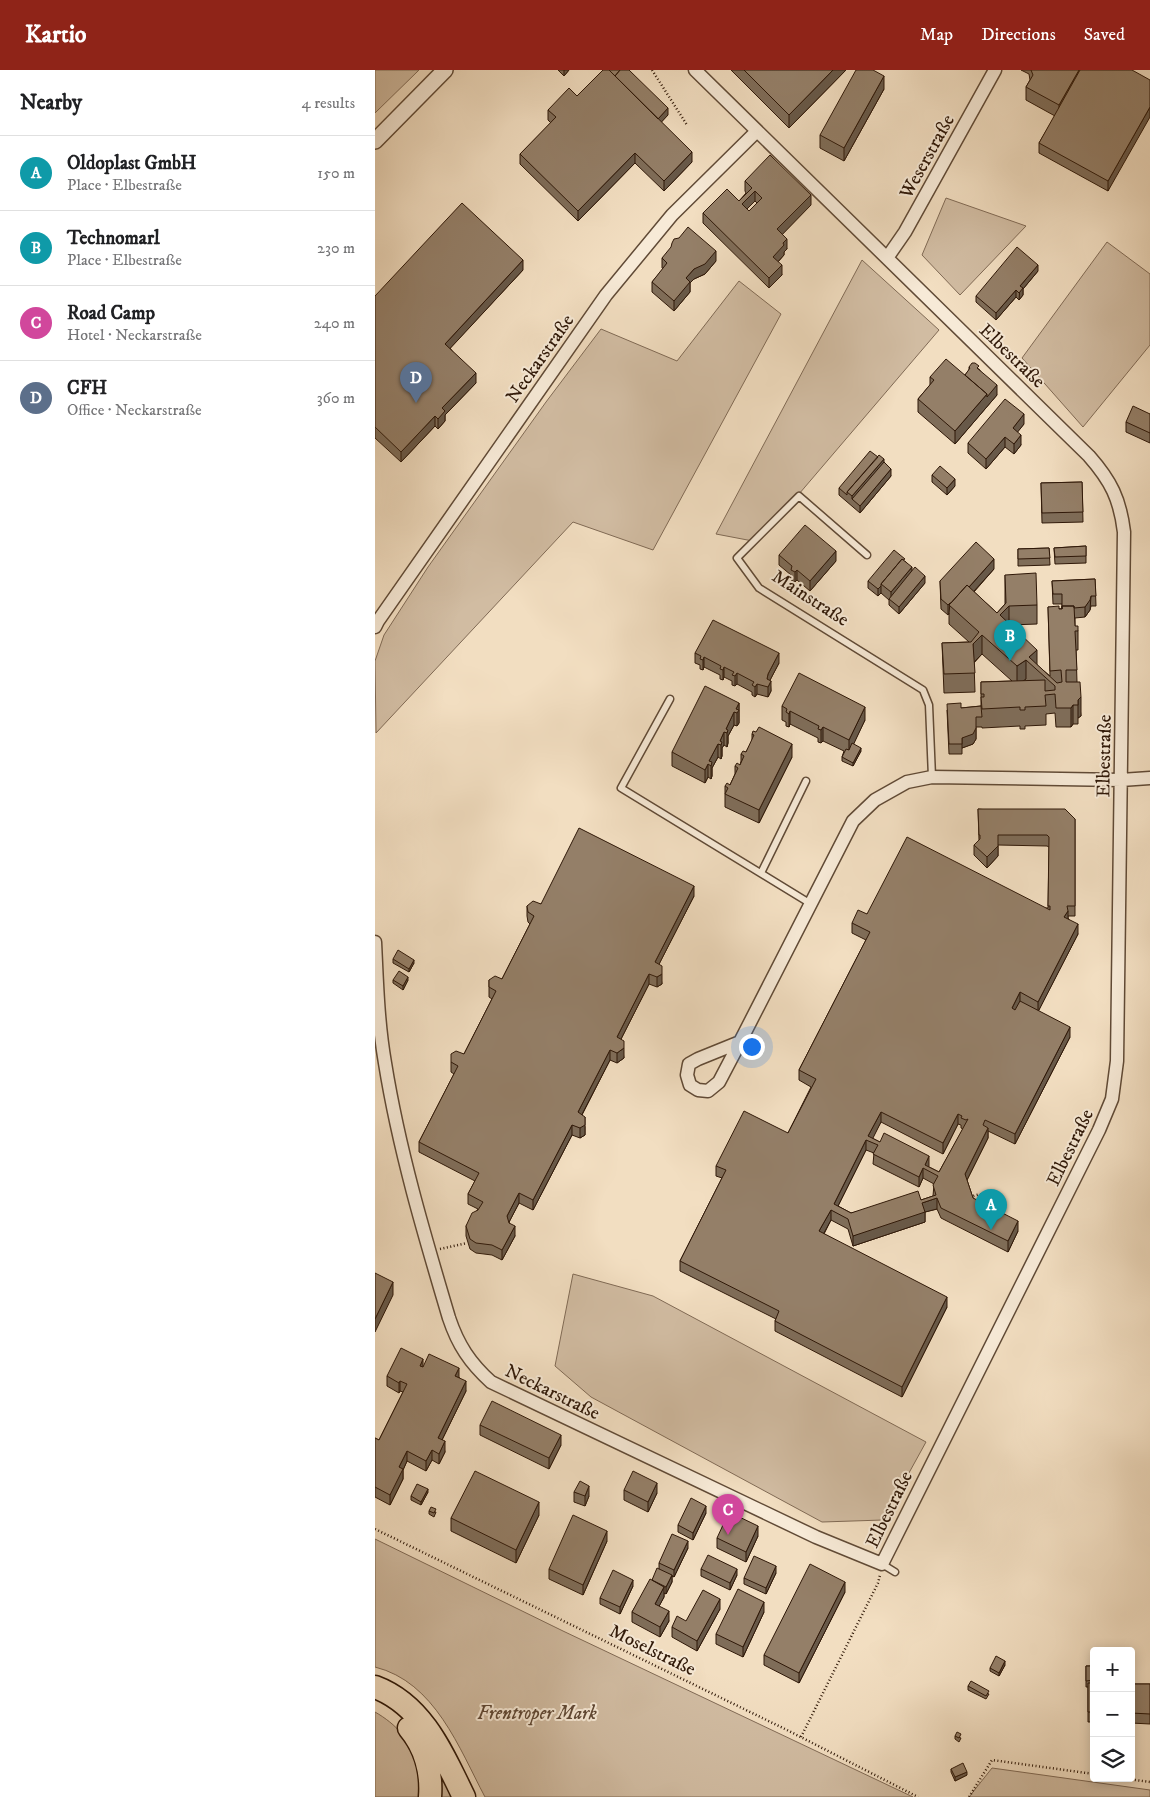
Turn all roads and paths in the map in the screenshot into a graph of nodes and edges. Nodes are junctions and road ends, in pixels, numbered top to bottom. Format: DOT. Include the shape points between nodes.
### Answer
graph roads {
  1 [pos="445,70"];
  2 [pos="652,70"];
  3 [pos="695,70"];
  4 [pos="995,70"];
  5 [pos="687,126"];
  6 [pos="757,131"];
  7 [pos="375,141"];
  8 [pos="887,258"];
  9 [pos="867,555"];
  10 [pos="375,627"];
  11 [pos="670,699"];
  12 [pos="932,777"];
  13 [pos="1150,778"];
  14 [pos="1121,780"];
  15 [pos="806,781"];
  16 [pos="761,873"];
  17 [pos="811,904"];
  18 [pos="375,942"];
  19 [pos="741,1042"];
  20 [pos="970,1197"];
  21 [pos="997,1204"];
  22 [pos="467,1243"];
  23 [pos="429,1251"];
  24 [pos="375,1529"];
  25 [pos="882,1564"];
  26 [pos="895,1572"];
  27 [pos="375,1687"];
  28 [pos="375,1702"];
  29 [pos="801,1737"];
  30 [pos="1090,1773"];
  31 [pos="1135,1780"];
  32 [pos="1150,1782"];
  33 [pos="430,1797"];
  34 [pos="464,1797"];
  35 [pos="918,1797"];
  36 [pos="969,1797"];
  1 -- 7 [label="street"];
  2 -- 5 [label="path"];
  3 -- 6 [label="street, Elbestraße"];
  4 -- 8 [label="street, Weserstraße" via="905,232"];
  6 -- 8 [label="street, Elbestraße"];
  6 -- 10 [label="street, Neckarstraße" via="672,215 606,295"];
  8 -- 14 [label="street, Elbestraße" via="1089,456 1116,495 1124,532"];
  9 -- 12 [label="lane, Mainstraße" via="799,496 737,558 759,588 923,690 929,705"];
  11 -- 16 [label="lane" via="621,788"];
  12 -- 14 [label="street"];
  12 -- 17 [label="street" via="907,782 875,800 853,821"];
  13 -- 14 [label="street"];
  14 -- 25 [label="street, Elbestraße" via="1117,1061 1112,1099"];
  15 -- 16 [label="lane"];
  16 -- 17 [label="lane"];
  17 -- 19 [label="street"];
  18 -- 23 [label="street, Neckarstraße" via="385,1063 404,1158"];
  20 -- 21 [label="path" via="980,1194"];
  22 -- 23 [label="path"];
  23 -- 25 [label="street, Neckarstraße" via="456,1338 491,1382 816,1537"];
  24 -- 29 [label="path, Moselstraße"];
  25 -- 26 [label="lane"];
  25 -- 29 [label="path" via="878,1583"];
  27 -- 34 [label="highway" via="398,1699 422,1721"];
  28 -- 33 [label="highway" via="394,1712 415,1734 426,1758"];
  29 -- 35 [label="path, Moselstraße"];
  30 -- 36 [label="path" via="992,1760"];
  31 -- 32 [label="path"];
}
